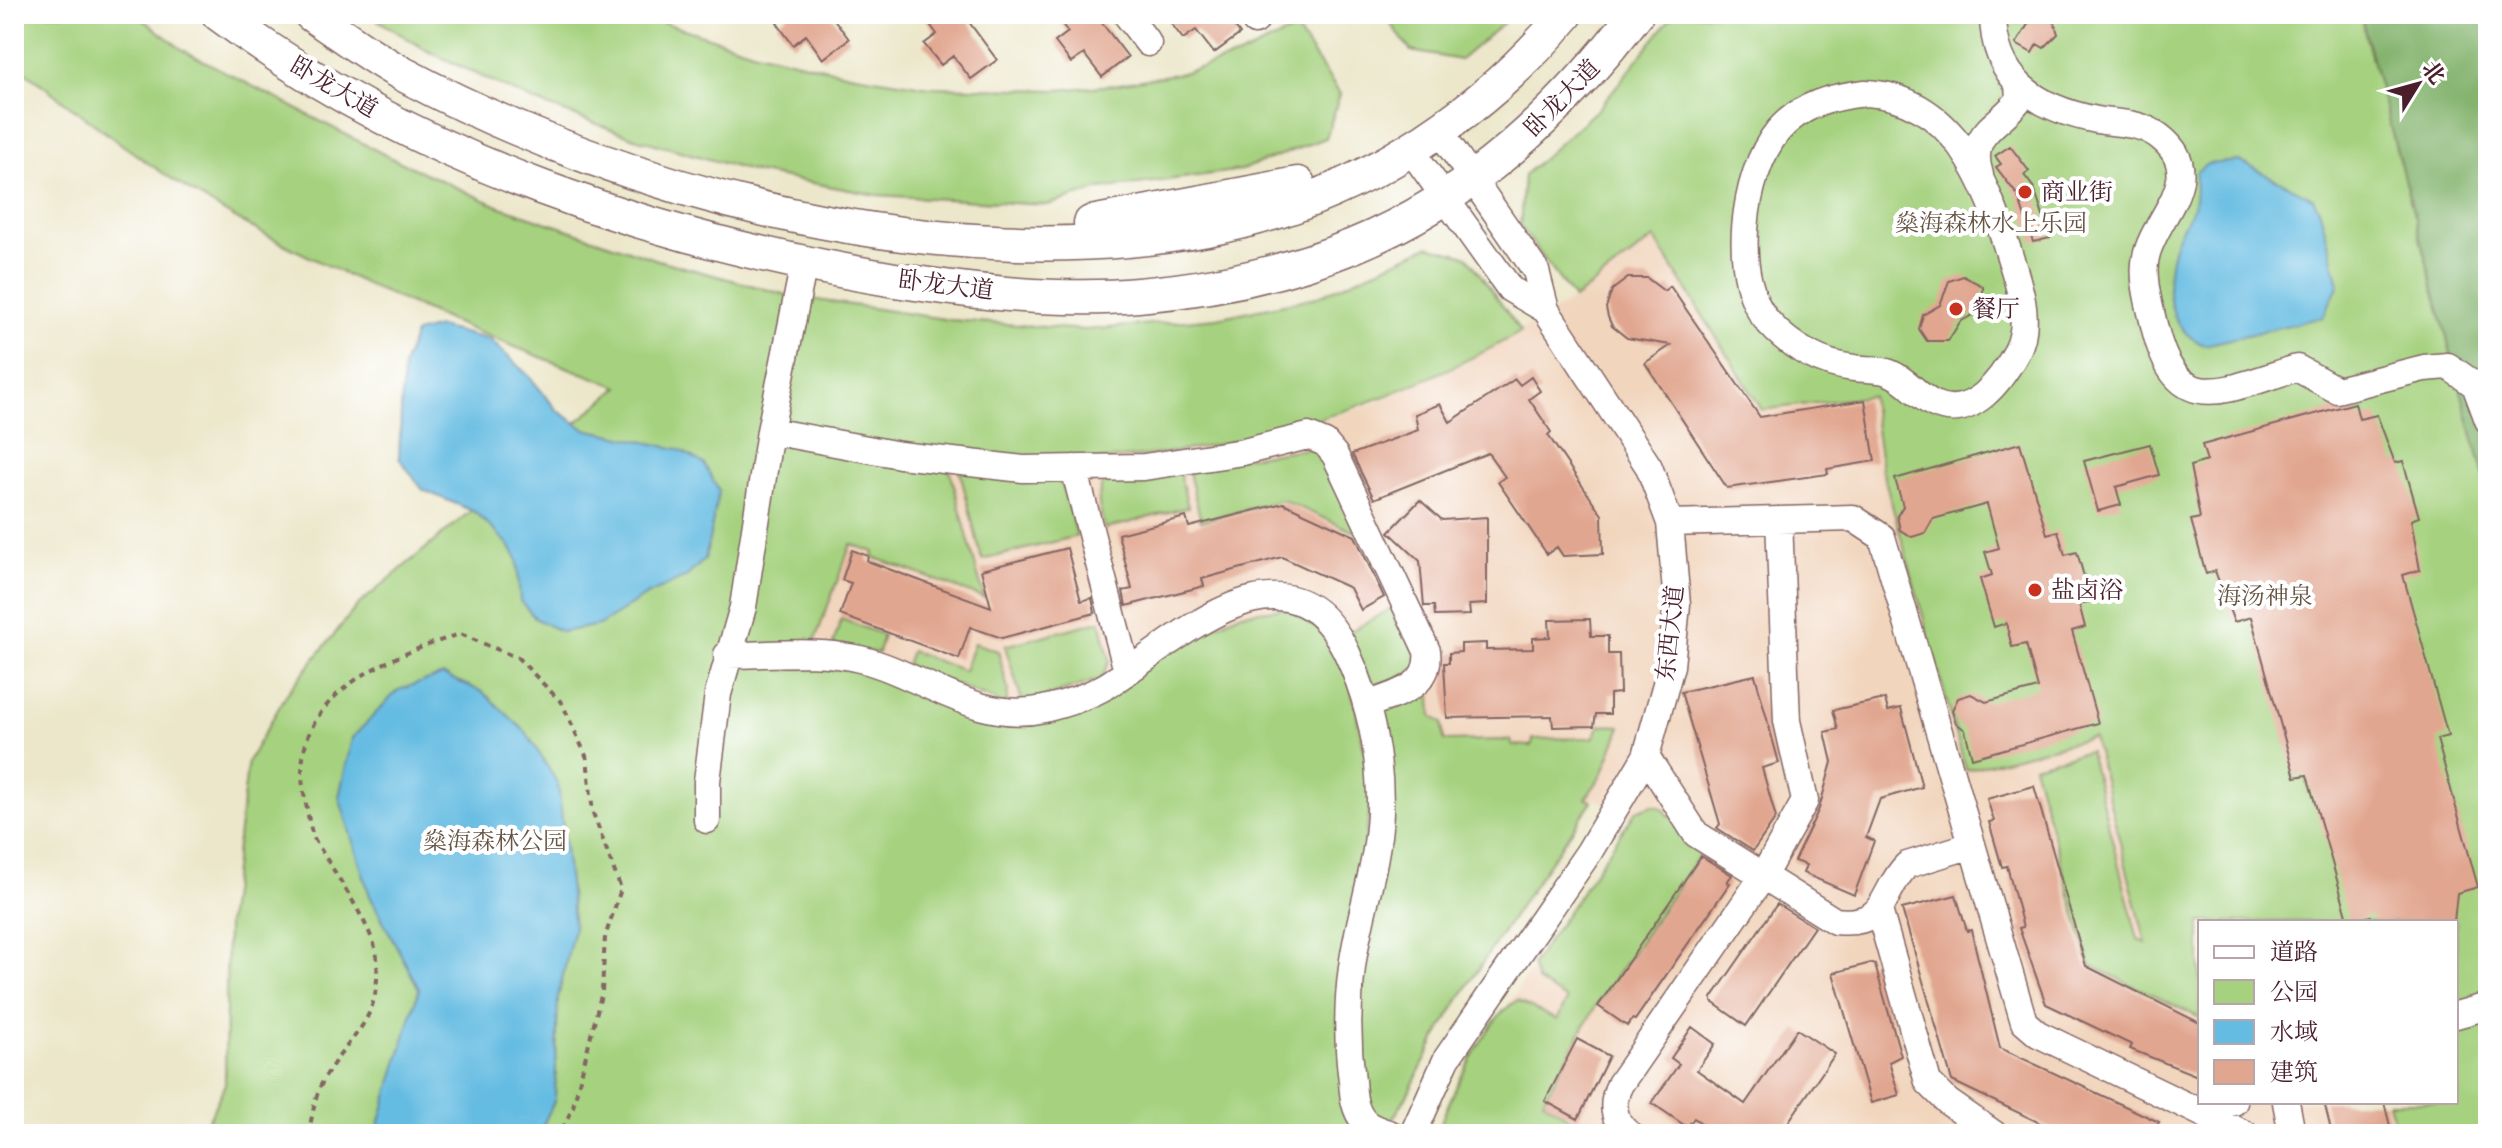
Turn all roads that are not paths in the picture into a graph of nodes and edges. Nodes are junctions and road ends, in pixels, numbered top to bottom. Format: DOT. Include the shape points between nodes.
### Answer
graph roads {
  1 [pos="219,14"];
  2 [pos="311,14"];
  3 [pos="1126,14"];
  4 [pos="1566,14"];
  5 [pos="1993,14"];
  6 [pos="1635,15"];
  7 [pos="1148,43"];
  8 [pos="2018,84"];
  9 [pos="2048,104"];
  10 [pos="2001,118"];
  11 [pos="1937,121"];
  12 [pos="1439,130"];
  13 [pos="1411,150"];
  14 [pos="1980,175"];
  15 [pos="1460,189"];
  16 [pos="804,263"];
  17 [pos="2488,420"];
  18 [pos="770,431"];
  19 [pos="1074,468"];
  20 [pos="1779,520"];
  21 [pos="1670,523"];
  22 [pos="727,655"];
  23 [pos="1127,671"];
  24 [pos="1366,705"];
  25 [pos="1646,756"];
  26 [pos="707,820"];
  27 [pos="1972,845"];
  28 [pos="1762,878"];
  29 [pos="1879,910"];
  30 [pos="2488,1006"];
  31 [pos="2458,1014"];
  32 [pos="2225,1104"];
  33 [pos="2286,1104"];
  34 [pos="2189,1107"];
  35 [pos="1391,1134"];
  36 [pos="1413,1134"];
  37 [pos="1629,1134"];
  38 [pos="1994,1134"];
  39 [pos="2245,1134"];
  40 [pos="2292,1134"];
  1 -- 16 [label="main road, 卧龙大道" via="376,112 480,162 581,201"];
  2 -- 13 [label="main road, 卧龙大道" via="400,73 499,122 602,160 801,216 951,241 1013,242 1184,203 1370,172"];
  3 -- 7 [label="street"];
  4 -- 12 [label="main road" via="1490,92"];
  5 -- 8 [label="street" via="1997,49"];
  6 -- 15 [label="main road, 卧龙大道" via="1529,134"];
  8 -- 9 [label="street"];
  8 -- 10 [label="street" via="2020,96"];
  9 -- 10 [label="street" via="2024,104"];
  9 -- 17 [label="street" via="2147,128 2163,138 2177,159 2179,191 2152,237 2144,268 2161,356 2181,384 2209,392 2297,368 2337,390 2448,366 2475,385"];
  10 -- 11 [label="street" via="1959,128"];
  10 -- 14 [label="street" via="1978,145"];
  11 -- 14 [label="street"];
  11 -- 14 [label="street" via="1899,99 1865,93 1825,99 1778,131 1752,186 1746,242 1747,278 1767,322 1815,357 1887,372 1935,405 1961,407 1981,398 2020,344 2024,316 1997,213"];
  12 -- 13 [label="main road"];
  12 -- 15 [label="street"];
  13 -- 15 [label="street, 东西大道"];
  15 -- 16 [label="main road, 卧龙大道" via="1352,246 1283,269 1136,296 950,288"];
  15 -- 21 [label="street, 东西大道" via="1510,289 1546,310 1649,467"];
  16 -- 18 [label="street"];
  18 -- 19 [label="street" via="900,455 1023,469"];
  18 -- 22 [label="street" via="743,607"];
  19 -- 23 [label="street"];
  19 -- 24 [label="street" via="1144,467 1243,452 1297,437 1325,443 1428,659 1426,670 1409,689"];
  20 -- 21 [label="street"];
  20 -- 27 [label="street" via="1853,518 1882,537"];
  20 -- 28 [label="street" via="1787,721 1805,801"];
  21 -- 25 [label="street, 东西大道" via="1677,604 1671,666"];
  22 -- 23 [label="street" via="862,659 973,705 1019,712 1091,694"];
  22 -- 26 [label="street" via="712,736"];
  23 -- 24 [label="street" via="1183,630 1228,606 1284,597 1320,616 1336,632"];
  24 -- 35 [label="street" via="1377,757 1380,811 1374,872 1352,965 1349,1061 1356,1109 1365,1123"];
  25 -- 28 [label="street" via="1696,834"];
  25 -- 36 [label="street, 东西大道" via="1589,852 1447,1058"];
  27 -- 29 [label="street" via="1907,865"];
  27 -- 34 [label="street" via="2020,1014 2030,1029"];
  28 -- 29 [label="street" via="1835,921 1852,921"];
  28 -- 37 [label="street" via="1620,1084 1614,1108"];
  29 -- 38 [label="street" via="1928,1082"];
  30 -- 31 [label="street"];
  32 -- 34 [label="street"];
  33 -- 40 [label="street"];
  34 -- 39 [label="street"];
}
